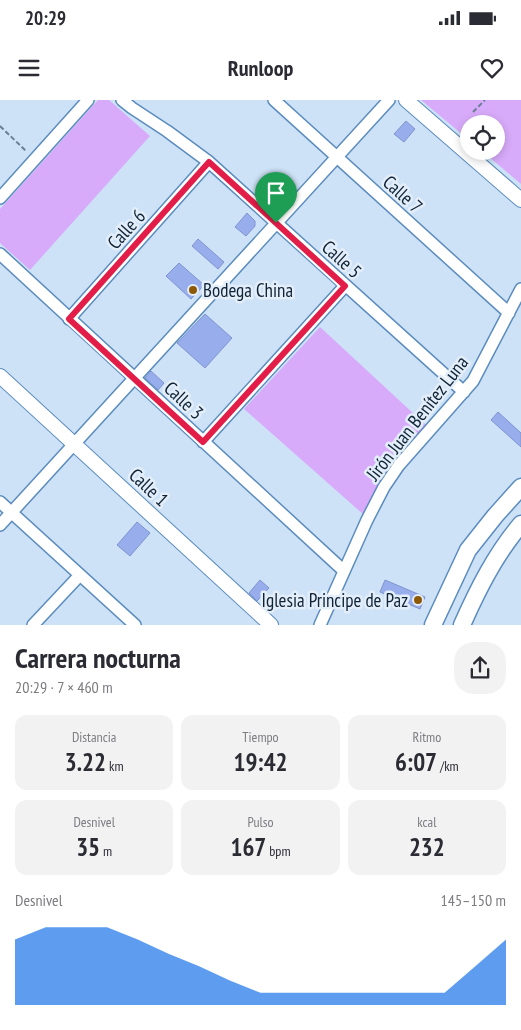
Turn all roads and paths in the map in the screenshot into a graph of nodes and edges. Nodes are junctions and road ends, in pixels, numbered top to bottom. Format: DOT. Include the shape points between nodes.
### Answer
graph roads {
  1 [pos="88,100"];
  2 [pos="122,100"];
  3 [pos="274,100"];
  4 [pos="389,100"];
  5 [pos="406,100"];
  6 [pos="485,100"];
  7 [pos="473,112"];
  8 [pos="0,126"];
  9 [pos="337,157"];
  10 [pos="35,159"];
  11 [pos="209,162"];
  12 [pos="0,198"];
  13 [pos="521,200"];
  14 [pos="276,223"];
  15 [pos="0,254"];
  16 [pos="345,286"];
  17 [pos="521,289"];
  18 [pos="508,313"];
  19 [pos="69,319"];
  20 [pos="0,376"];
  21 [pos="134,378"];
  22 [pos="464,392"];
  23 [pos="203,442"];
  24 [pos="74,444"];
  25 [pos="521,487"];
  26 [pos="0,502"];
  27 [pos="11,512"];
  28 [pos="521,524"];
  29 [pos="0,525"];
  30 [pos="344,571"];
  31 [pos="80,574"];
  32 [pos="33,625"];
  33 [pos="135,625"];
  34 [pos="271,625"];
  35 [pos="320,625"];
  36 [pos="433,625"];
  37 [pos="462,625"];
  1 -- 10 [label="street"];
  2 -- 11 [label="street, Calle 5"];
  3 -- 9 [label="street, Calle 7"];
  4 -- 9 [label="street"];
  5 -- 13 [label="street"];
  6 -- 7 [label="path"];
  8 -- 10 [label="path"];
  9 -- 14 [label="street"];
  9 -- 18 [label="street, Calle 7"];
  10 -- 12 [label="street"];
  11 -- 14 [label="street, Calle 5"];
  11 -- 19 [label="street, Calle 6"];
  14 -- 16 [label="street, Calle 5"];
  14 -- 21 [label="street"];
  15 -- 19 [label="street, Calle 3"];
  16 -- 22 [label="street, Calle 5"];
  16 -- 23 [label="street"];
  17 -- 18 [label="street, Jirón Juan Benítez Luna"];
  18 -- 22 [label="street, Jirón Juan Benítez Luna" via="473,381"];
  19 -- 21 [label="street, Calle 3"];
  20 -- 24 [label="street, Calle 1"];
  21 -- 23 [label="street, Calle 3"];
  21 -- 24 [label="street"];
  22 -- 30 [label="street, Jirón Juan Benítez Luna" via="391,476"];
  23 -- 30 [label="street, Calle 3"];
  24 -- 27 [label="street"];
  24 -- 34 [label="street, Calle 1"];
  25 -- 36 [label="main road" via="468,550"];
  26 -- 27 [label="street"];
  27 -- 29 [label="street"];
  27 -- 31 [label="street"];
  28 -- 37 [label="main road" via="493,563"];
  30 -- 35 [label="street, Jirón Juan Benítez Luna"];
  31 -- 32 [label="street"];
  31 -- 33 [label="street"];
}
